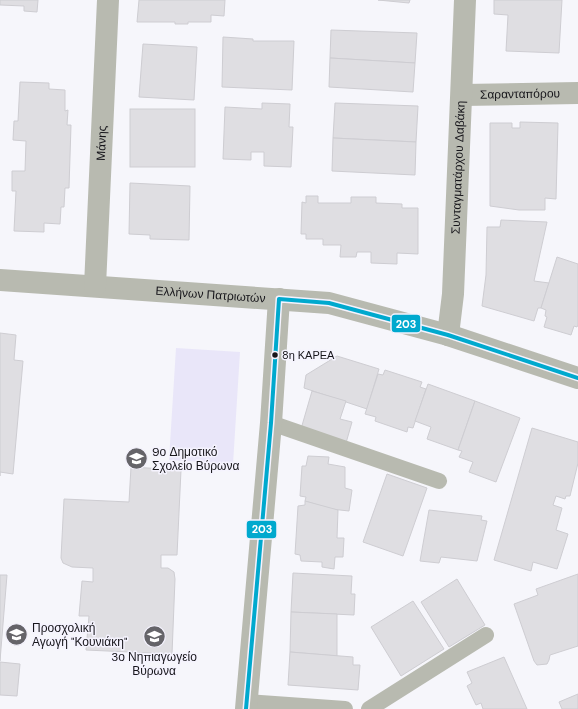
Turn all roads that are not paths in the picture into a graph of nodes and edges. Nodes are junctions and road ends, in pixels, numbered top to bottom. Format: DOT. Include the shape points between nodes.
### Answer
graph roads {
  1 [pos="108,0"];
  2 [pos="465,0"];
  3 [pos="578,93"];
  4 [pos="462,95"];
  5 [pos="0,280"];
  6 [pos="95,286"];
  7 [pos="278,299"];
  8 [pos="448,335"];
  9 [pos="578,378"];
  10 [pos="271,423"];
  11 [pos="440,481"];
  12 [pos="486,635"];
  13 [pos="247,706"];
  14 [pos="345,709"];
  15 [pos="370,709"];
  1 -- 6 [label="street, Μάνης"];
  2 -- 4 [label="street, Συνταγματάρχου Δαβάκη"];
  3 -- 4 [label="street, Σαρανταπόρου"];
  4 -- 8 [label="street, Συνταγματάρχου Δαβάκη" via="453,294"];
  5 -- 6 [label="street, Ελλήνων Πατριωτών"];
  6 -- 7 [label="street, Ελλήνων Πατριωτών"];
  7 -- 8 [label="street, Ελλήνων Πατριωτών" via="329,303"];
  7 -- 10 [label="street"];
  8 -- 9 [label="street, Ελλήνων Πατριωτών"];
  10 -- 11 [label="lane"];
  10 -- 13 [label="street"];
  12 -- 15 [label="lane"];
  13 -- 14 [label="lane"];
}
